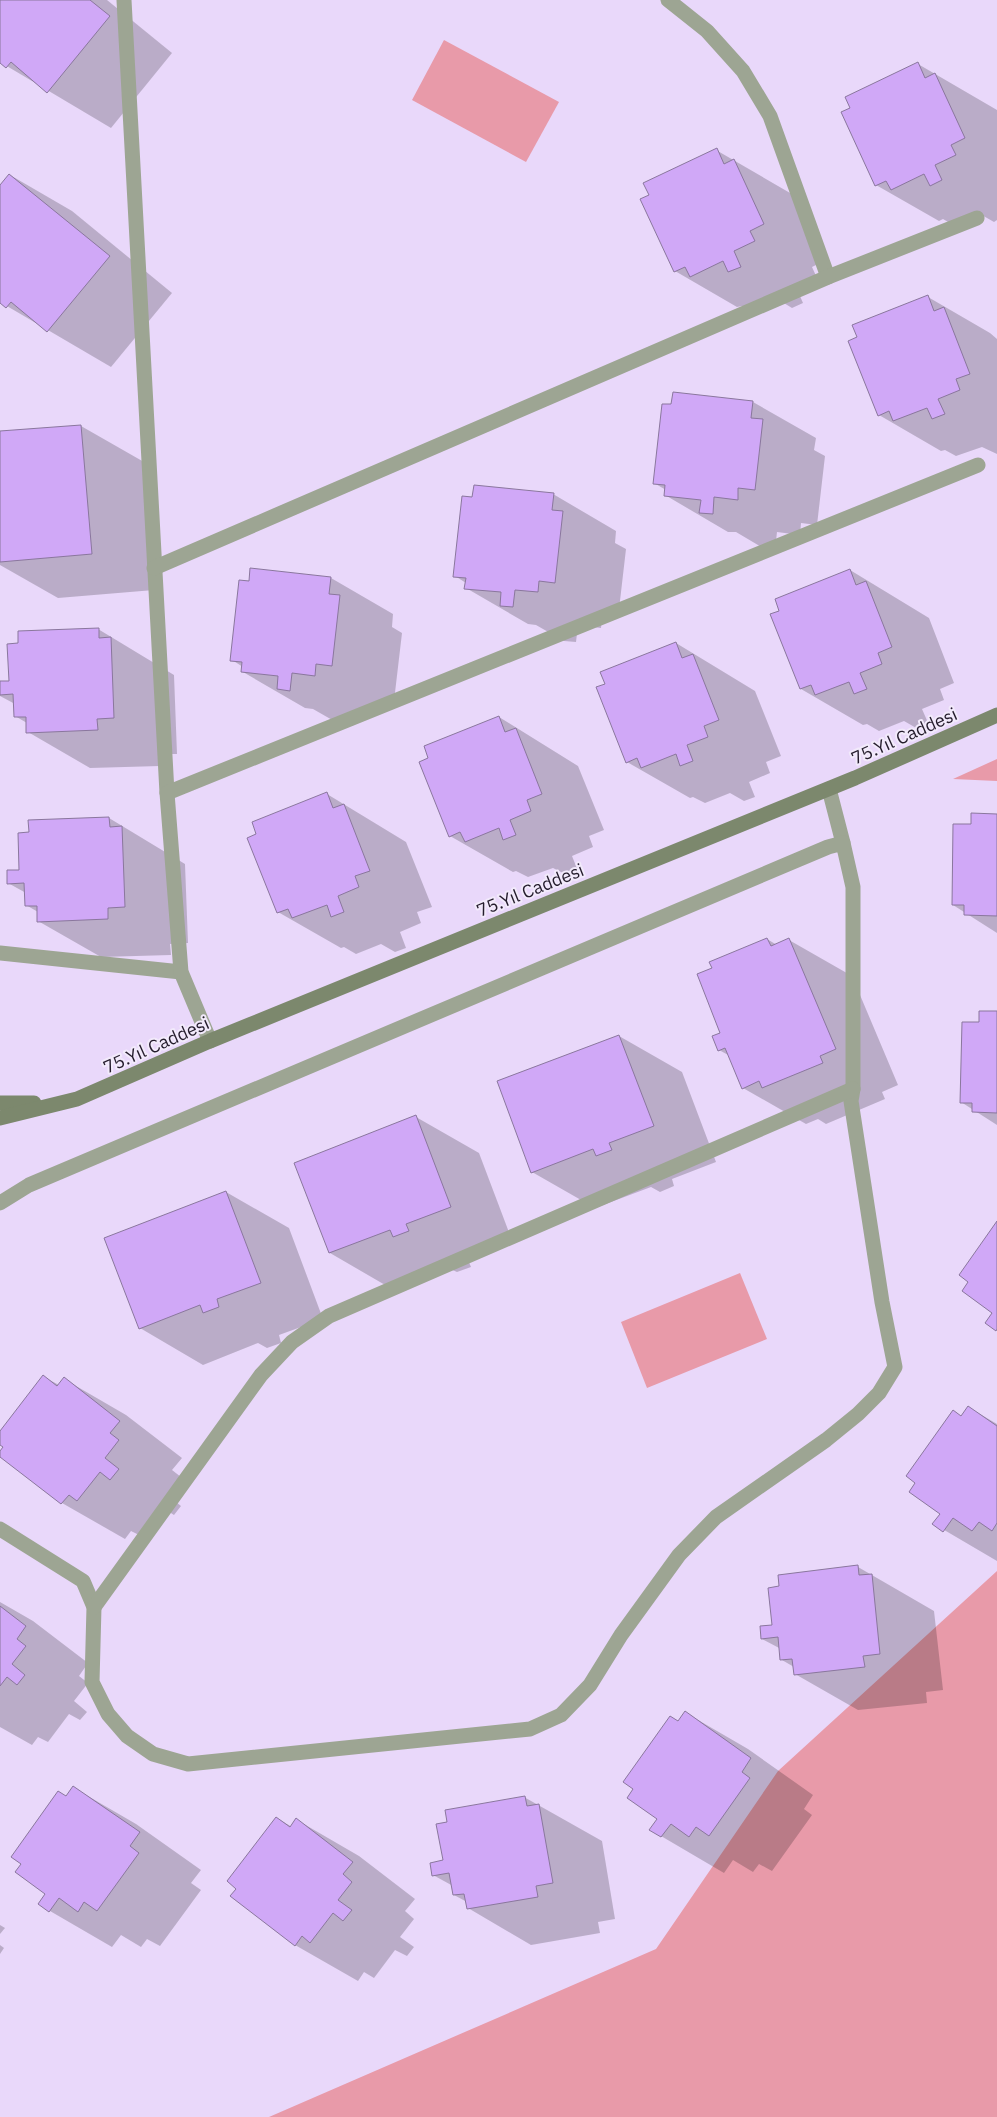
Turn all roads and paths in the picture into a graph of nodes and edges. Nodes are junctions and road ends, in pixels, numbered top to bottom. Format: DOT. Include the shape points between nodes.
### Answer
graph roads {
  1 [pos="124,0"];
  2 [pos="668,0"];
  3 [pos="977,218"];
  4 [pos="828,277"];
  5 [pos="978,465"];
  6 [pos="154,568"];
  7 [pos="997,715"];
  8 [pos="828,789"];
  9 [pos="167,793"];
  10 [pos="843,843"];
  11 [pos="0,954"];
  12 [pos="181,972"];
  13 [pos="210,1041"];
  14 [pos="853,1089"];
  15 [pos="78,1099"];
  16 [pos="0,1103"];
  17 [pos="0,1118"];
  18 [pos="0,1203"];
  19 [pos="0,1529"];
  20 [pos="94,1607"];
  1 -- 6 [label="lane"];
  2 -- 4 [label="lane" via="707,32 743,71 770,116"];
  3 -- 4 [label="lane"];
  4 -- 6 [label="lane"];
  5 -- 9 [label="lane"];
  6 -- 9 [label="lane"];
  7 -- 8 [label="street, 75.Yıl Caddesi"];
  8 -- 10 [label="lane"];
  8 -- 13 [label="street, 75.Yıl Caddesi"];
  9 -- 12 [label="lane"];
  10 -- 14 [label="lane" via="854,887"];
  10 -- 18 [label="lane" via="29,1184"];
  11 -- 12 [label="lane"];
  12 -- 13 [label="lane"];
  13 -- 15 [label="street, 75.Yıl Caddesi"];
  14 -- 20 [label="lane" via="329,1316 292,1342 261,1375"];
  14 -- 20 [label="lane" via="851,1101 895,1367 879,1393 858,1414 716,1517 679,1555 621,1635 590,1685 561,1715 530,1730 188,1764 153,1754 127,1736 108,1714 92,1682"];
  15 -- 16 [label="street, 75.Yıl Caddesi"];
  15 -- 17 [label="street, 75.Yıl Caddesi"];
  19 -- 20 [label="lane" via="83,1581"];
}
